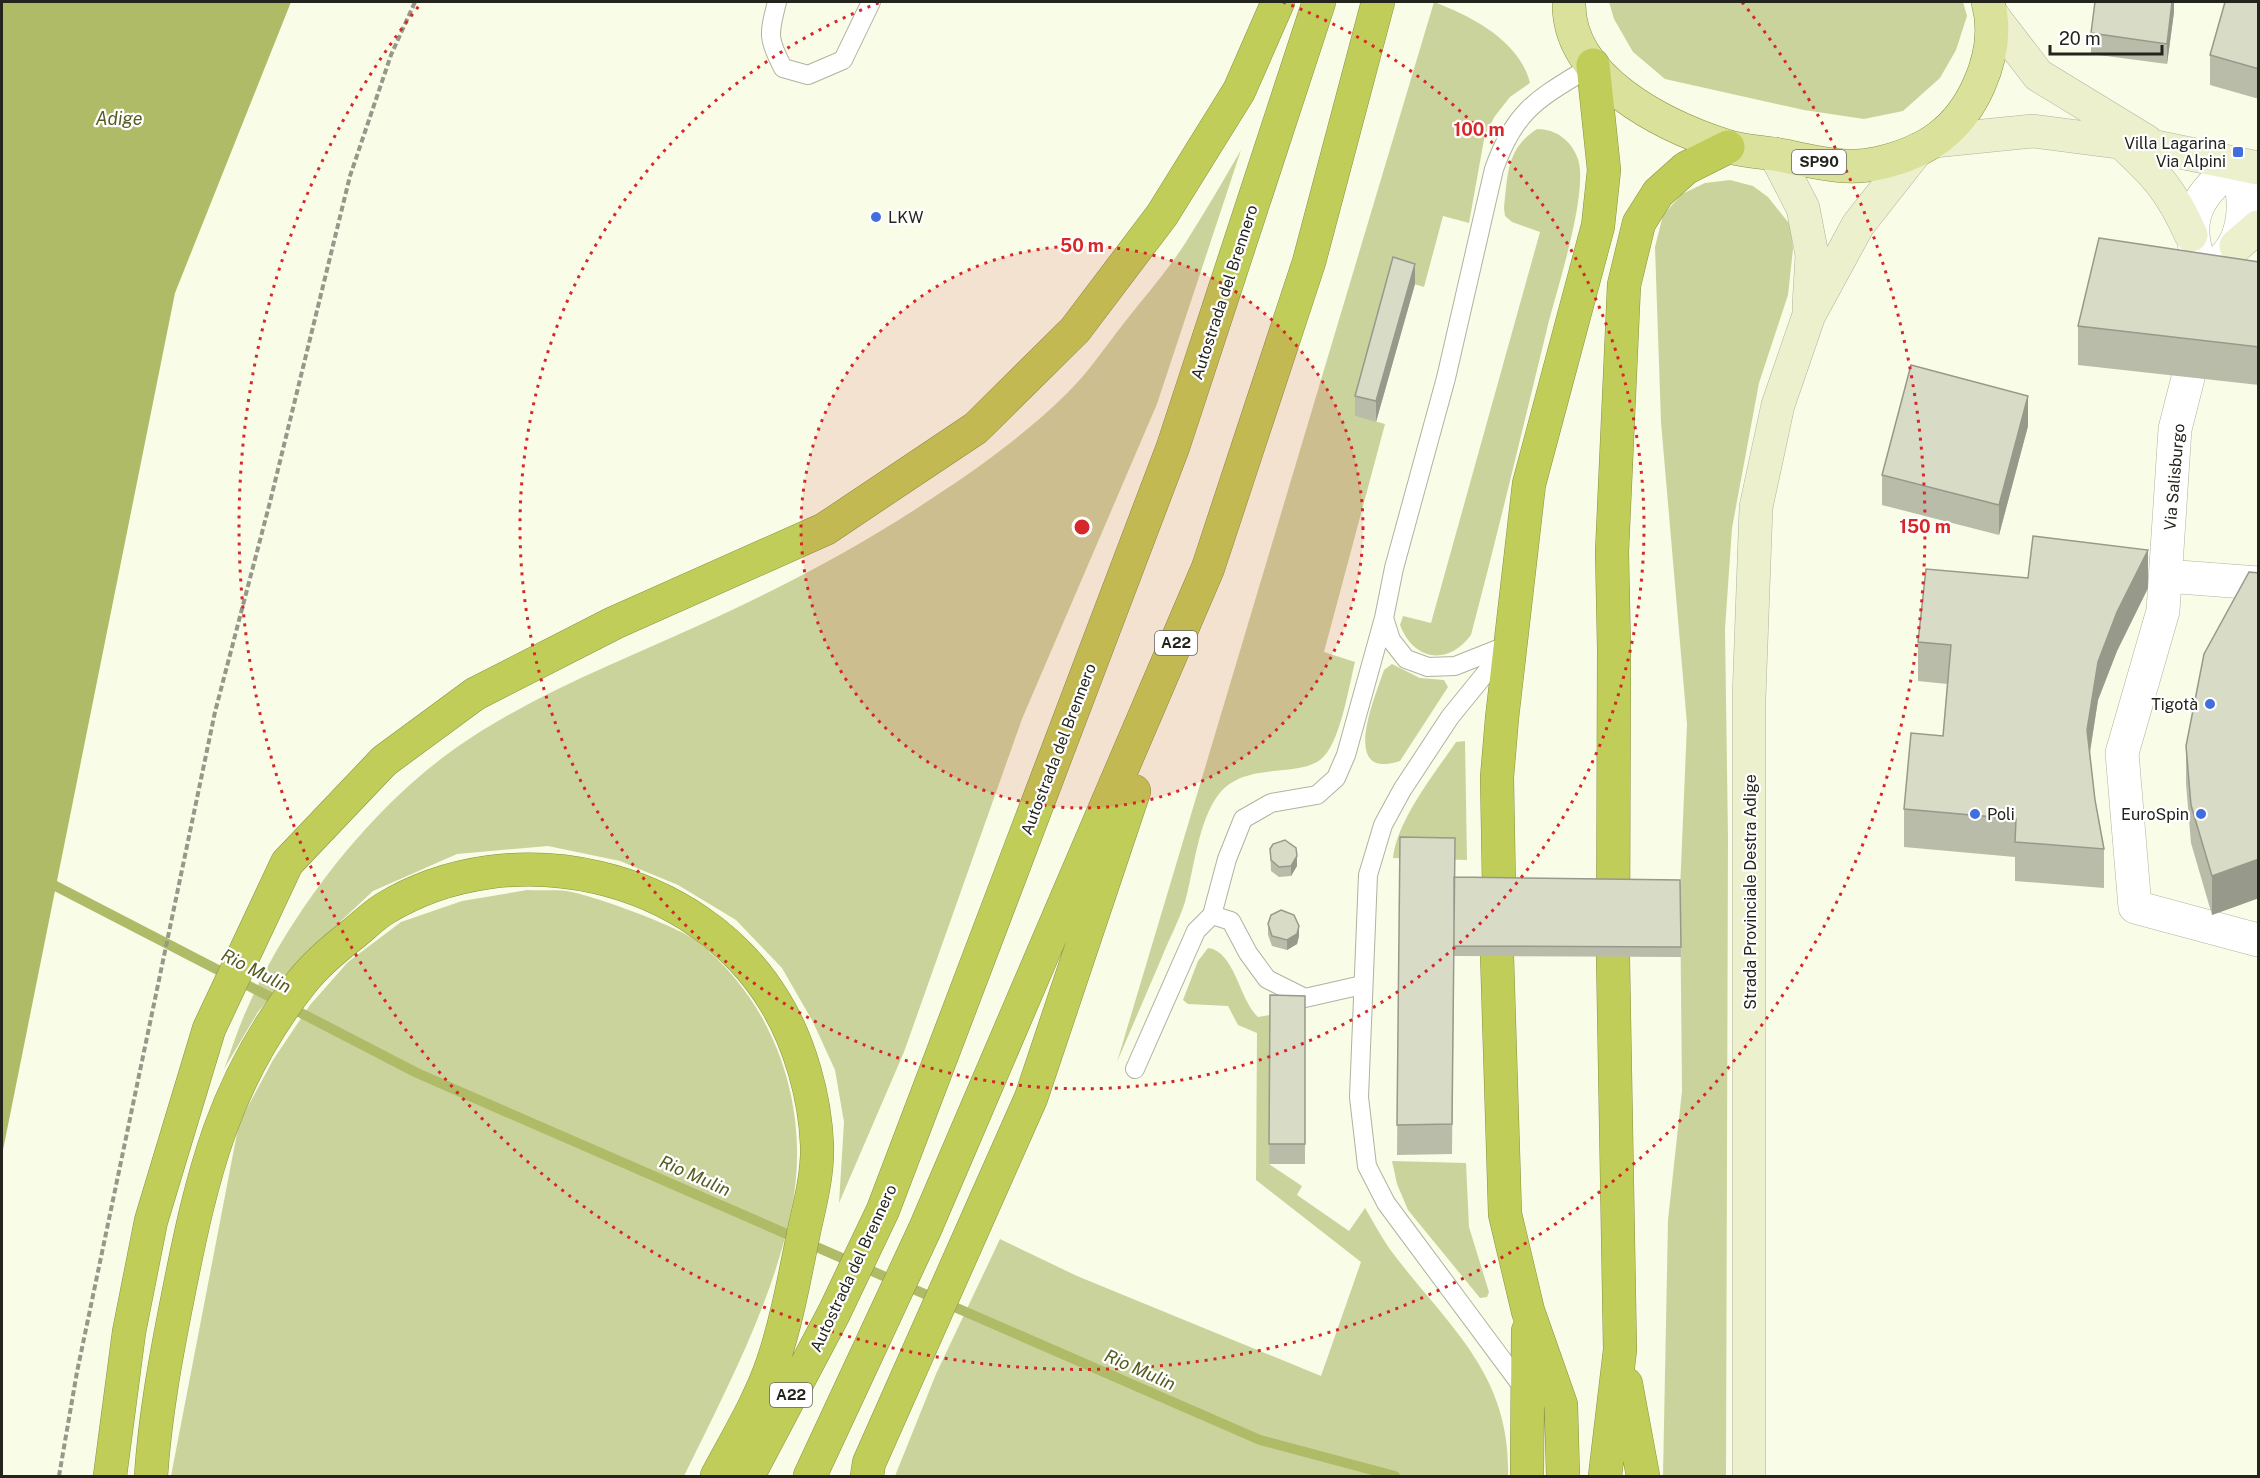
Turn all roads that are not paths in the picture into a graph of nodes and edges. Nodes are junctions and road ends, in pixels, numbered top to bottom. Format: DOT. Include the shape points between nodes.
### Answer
graph roads {
  1 [pos="777,2"];
  2 [pos="871,2"];
  3 [pos="1278,2"];
  4 [pos="1378,2"];
  5 [pos="1569,2"];
  6 [pos="1990,8"];
  7 [pos="1317,11"];
  8 [pos="1593,65"];
  9 [pos="2122,143"];
  10 [pos="1925,146"];
  11 [pos="1728,147"];
  12 [pos="2156,147"];
  13 [pos="1775,154"];
  14 [pos="2247,166"];
  15 [pos="2191,235"];
  16 [pos="2247,236"];
  17 [pos="1809,315"];
  18 [pos="2188,378"];
  19 [pos="1208,568"];
  20 [pos="2166,576"];
  21 [pos="2259,583"];
  22 [pos="1384,618"];
  23 [pos="1509,645"];
  24 [pos="1499,888"];
  25 [pos="1212,915"];
  26 [pos="2259,940"];
  27 [pos="1497,955"];
  28 [pos="1362,985"];
  29 [pos="1135,1069"];
  30 [pos="1528,1311"];
  31 [pos="1620,1350"];
  32 [pos="1526,1390"];
  33 [pos="110,1476"];
  34 [pos="151,1476"];
  35 [pos="717,1476"];
  36 [pos="748,1476"];
  37 [pos="810,1476"];
  38 [pos="867,1476"];
  39 [pos="1527,1476"];
  40 [pos="1563,1476"];
  41 [pos="1605,1476"];
  42 [pos="1643,1476"];
  43 [pos="1749,1476"];
  1 -- 2 [label="lane" via="769,35 773,49 783,68 808,75 843,60"];
  3 -- 33 [label="highway" via="1239,91 1162,215 1075,330 976,428 825,529 614,623 475,694 384,761 287,862 209,1029 151,1221 129,1332"];
  4 -- 19 [label="highway, A22" via="1310,262"];
  5 -- 8 [label="main road, SP90" via="1577,44"];
  6 -- 10 [label="main road, SP90" via="1990,60 1973,99 1953,127"];
  6 -- 12 [label="main road" via="2038,75"];
  7 -- 36 [label="highway, Autostrada del Brennero / A22" via="1173,447 883,1210"];
  8 -- 11 [label="main road, SP90" via="1609,85 1660,119"];
  8 -- 22 [label="lane" via="1531,106 1504,140"];
  8 -- 23 [label="highway" via="1604,170 1598,226 1529,484"];
  9 -- 10 [label="main road" via="2034,131"];
  9 -- 12 [label="main road"];
  9 -- 15 [label="main road" via="2159,177 2178,205"];
  10 -- 13 [label="main road, SP90" via="1879,163 1845,167"];
  10 -- 17 [label="main road, Strada Provinciale Destra Adige / SP90" via="1858,225"];
  11 -- 13 [label="main road, SP90"];
  11 -- 31 [label="highway" via="1686,168 1658,193 1639,223 1624,285 1612,552 1613,957"];
  12 -- 14 [label="main road"];
  13 -- 17 [label="main road, Strada Provinciale Destra Adige / SP90" via="1803,208 1812,255"];
  14 -- 15 [label="street" via="2214,182 2202,198"];
  14 -- 16 [label="street" via="2242,182 2242,209"];
  15 -- 16 [label="street" via="2204,282"];
  17 -- 43 [label="main road, Strada Provinciale Destra Adige / SP90" via="1776,416 1756,507 1752,577"];
  18 -- 20 [label="street, Via Salisburgo" via="2175,429"];
  19 -- 37 [label="highway, A22" via="925,1229"];
  19 -- 38 [label="highway" via="1031,1098 920,1346"];
  20 -- 21 [label="street"];
  20 -- 26 [label="street, Via Salisburgo" via="2163,611 2122,753 2135,907"];
  22 -- 23 [label="lane" via="1391,640 1406,659 1428,667 1455,666"];
  22 -- 25 [label="lane" via="1336,778 1317,795 1271,803 1243,819"];
  23 -- 24 [label="highway" via="1497,777"];
  23 -- 28 [label="lane" via="1450,717 1383,825 1368,876"];
  25 -- 28 [label="lane" via="1231,921 1267,979 1305,998"];
  25 -- 29 [label="lane" via="1196,931"];
  27 -- 30 [label="highway" via="1505,1214"];
  28 -- 32 [label="lane" via="1359,1096 1367,1166 1386,1203 1421,1254"];
  30 -- 32 [label="highway"];
  30 -- 40 [label="highway" via="1561,1405"];
  31 -- 41 [label="highway"];
  31 -- 42 [label="highway"];
  32 -- 39 [label="highway"];
  34 -- 35 [label="highway" via="161,1385 198,1194 218,1130 253,1052 303,980 384,909 436,884 513,869 561,870 621,883 677,909 717,936 747,965 775,1002 795,1045 813,1111 817,1148 813,1188 790,1302 772,1366"];
}
